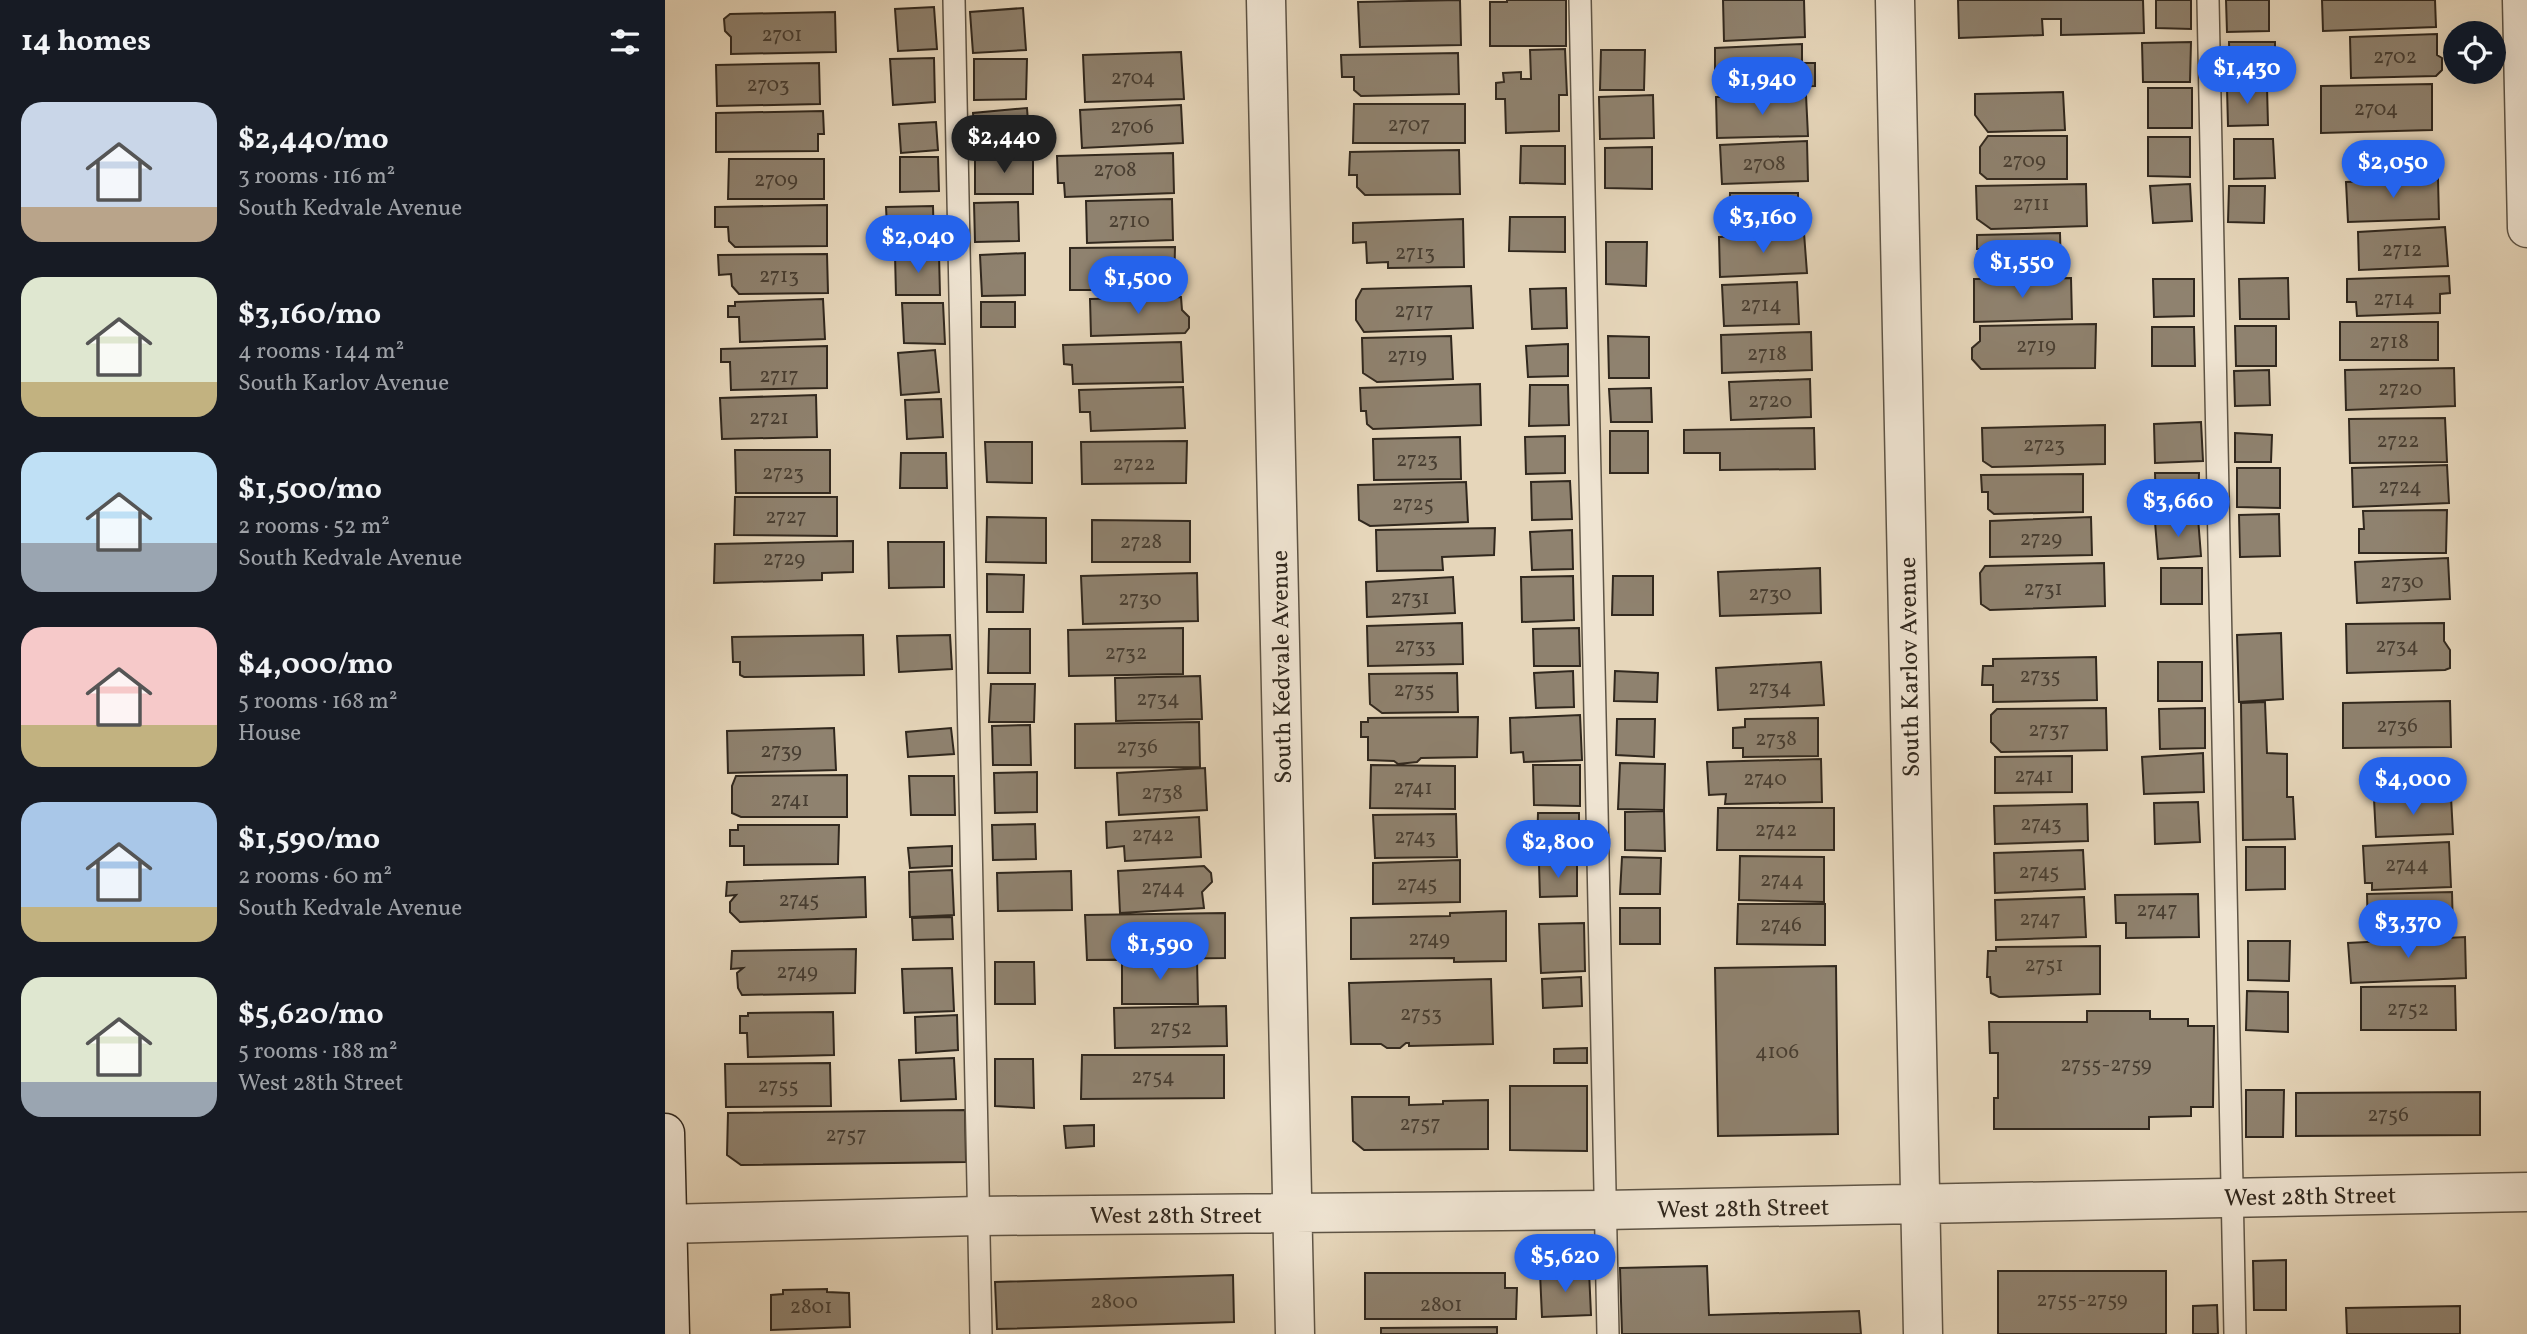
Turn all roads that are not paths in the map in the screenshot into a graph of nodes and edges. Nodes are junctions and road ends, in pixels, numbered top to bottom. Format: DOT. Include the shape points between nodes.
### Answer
graph roads {
  1 [pos="954,0"];
  2 [pos="1266,0"];
  3 [pos="1580,0"];
  4 [pos="1895,0"];
  5 [pos="2208,0"];
  6 [pos="2522,0"];
  7 [pos="2527,228"];
  8 [pos="665,1133"];
  9 [pos="2527,1192"];
  10 [pos="2232,1198"];
  11 [pos="1920,1205"];
  12 [pos="1605,1210"];
  13 [pos="1292,1214"];
  14 [pos="978,1216"];
  15 [pos="666,1224"];
  16 [pos="670,1334"];
  17 [pos="981,1334"];
  18 [pos="1295,1334"];
  19 [pos="1608,1334"];
  20 [pos="1923,1334"];
  21 [pos="2235,1334"];
  1 -- 14 [label="lane"];
  2 -- 13 [label="street, South Kedvale Avenue"];
  3 -- 12 [label="lane"];
  4 -- 11 [label="street, South Karlov Avenue"];
  5 -- 10 [label="lane"];
  6 -- 7 [label="street"];
  8 -- 15 [label="street"];
  9 -- 10 [label="street, West 28th Street"];
  10 -- 11 [label="street, West 28th Street"];
  10 -- 21 [label="lane"];
  11 -- 12 [label="street, West 28th Street"];
  11 -- 20 [label="street, South Karlov Avenue"];
  12 -- 13 [label="street, West 28th Street"];
  12 -- 19 [label="lane"];
  13 -- 14 [label="street, West 28th Street"];
  13 -- 18 [label="street, South Kedvale Avenue"];
  14 -- 15 [label="street, West 28th Street"];
  14 -- 17 [label="lane"];
  15 -- 16 [label="street"];
}
